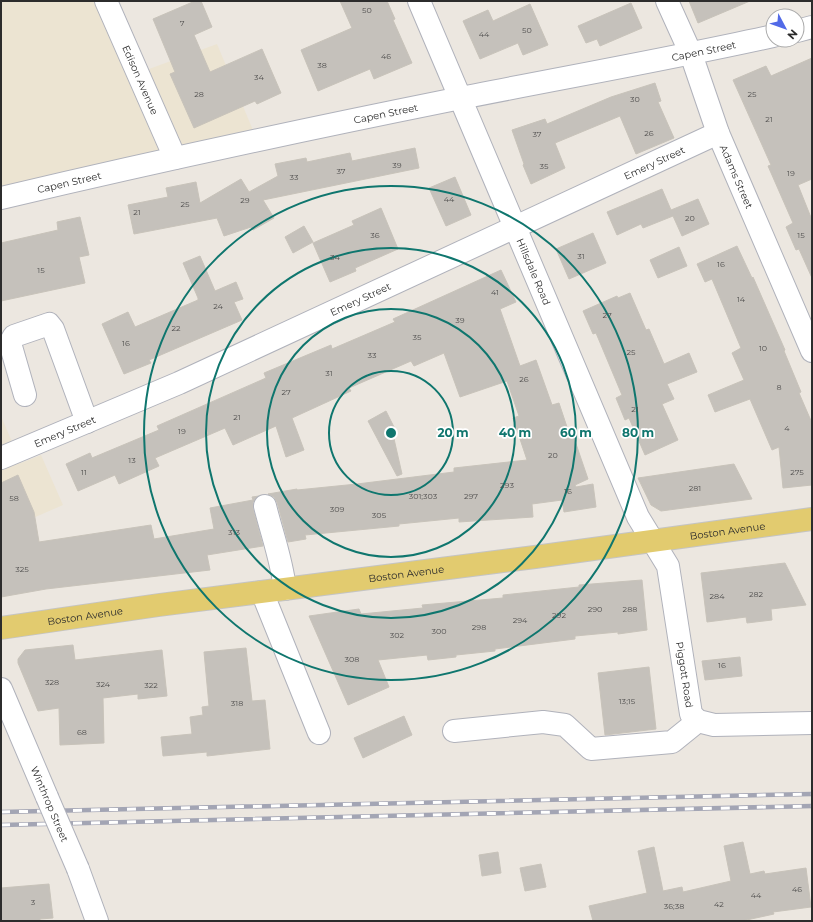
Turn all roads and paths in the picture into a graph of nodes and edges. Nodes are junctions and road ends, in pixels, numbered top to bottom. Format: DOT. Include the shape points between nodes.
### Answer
graph roads {
  1 [pos="106,1"];
  2 [pos="419,1"];
  3 [pos="667,1"];
  4 [pos="765,38"];
  5 [pos="691,54"];
  6 [pos="460,99"];
  7 [pos="718,134"];
  8 [pos="175,158"];
  9 [pos="1,198"];
  10 [pos="515,228"];
  11 [pos="812,351"];
  12 [pos="25,395"];
  13 [pos="87,422"];
  14 [pos="1,458"];
  15 [pos="265,506"];
  16 [pos="812,519"];
  17 [pos="653,540"];
  18 [pos="285,589"];
  19 [pos="262,592"];
  20 [pos="1,628"];
  21 [pos="1,689"];
  22 [pos="698,721"];
  23 [pos="812,723"];
  24 [pos="454,731"];
  25 [pos="319,733"];
  26 [pos="97,921"];
  1 -- 8 [label="street, Edison Avenue"];
  2 -- 6 [label="street, Hillsdale Road"];
  3 -- 5 [label="street, Adams Street"];
  4 -- 5 [label="street, Capen Street"];
  5 -- 6 [label="street, Capen Street"];
  5 -- 7 [label="street, Adams Street"];
  6 -- 8 [label="street, Capen Street"];
  6 -- 10 [label="street, Hillsdale Road"];
  7 -- 10 [label="street, Emery Street"];
  7 -- 11 [label="street, Adams Street"];
  8 -- 9 [label="street, Capen Street"];
  10 -- 13 [label="street, Emery Street" via="179,383"];
  10 -- 17 [label="street, Hillsdale Road" via="638,517"];
  12 -- 13 [label="street" via="10,343 14,336 49,324"];
  13 -- 14 [label="street, Emery Street"];
  15 -- 18 [label="street" via="282,566"];
  16 -- 17 [label="main road, Boston Avenue"];
  17 -- 18 [label="main road, Boston Avenue"];
  17 -- 22 [label="street, Piggott Road" via="668,566 689,708"];
  18 -- 19 [label="main road, Boston Avenue"];
  19 -- 20 [label="main road, Boston Avenue"];
  19 -- 25 [label="street"];
  21 -- 26 [label="street, Winthrop Street, bridge" via="78,869"];
  22 -- 23 [label="street, Piggott Road" via="714,725"];
  22 -- 24 [label="street" via="672,742 591,749 565,725 542,722"];
}
